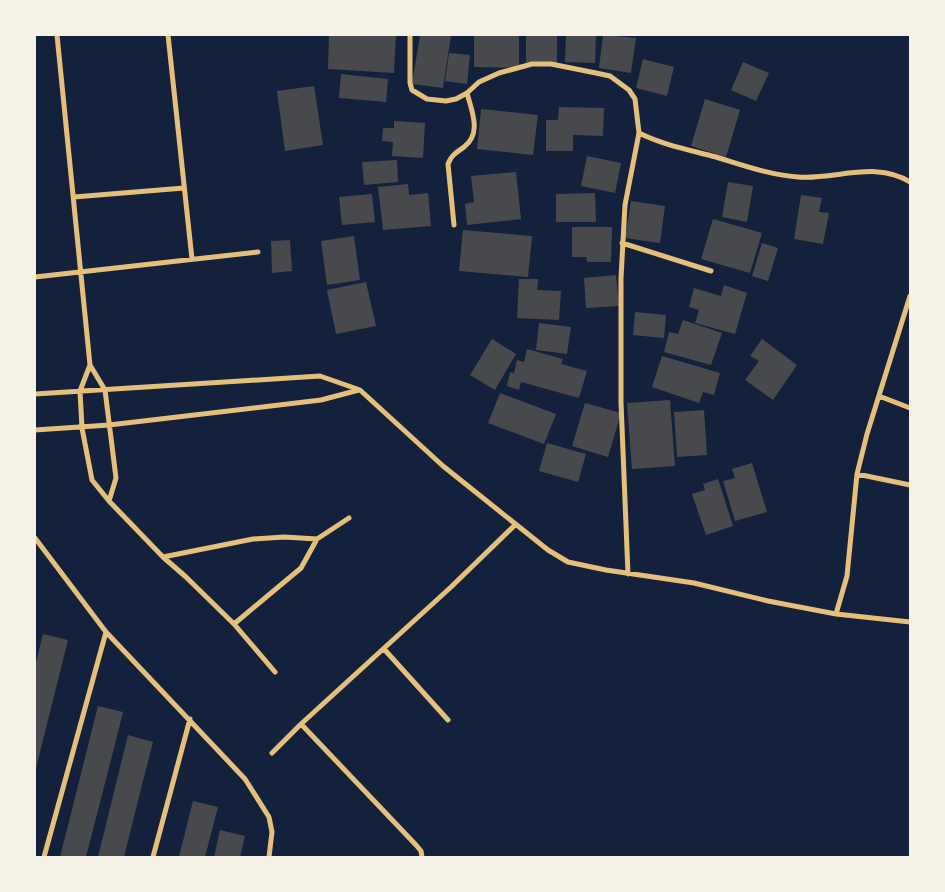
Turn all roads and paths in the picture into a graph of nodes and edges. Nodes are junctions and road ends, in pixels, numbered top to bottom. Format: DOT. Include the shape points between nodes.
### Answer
graph roads {
  1 [pos="57,35"];
  2 [pos="168,35"];
  3 [pos="410,35"];
  4 [pos="467,93"];
  5 [pos="639,132"];
  6 [pos="910,182"];
  7 [pos="184,188"];
  8 [pos="74,197"];
  9 [pos="454,225"];
  10 [pos="622,242"];
  11 [pos="258,252"];
  12 [pos="192,259"];
  13 [pos="80,272"];
  14 [pos="711,272"];
  15 [pos="35,277"];
  16 [pos="910,296"];
  17 [pos="90,366"];
  18 [pos="105,390"];
  19 [pos="360,390"];
  20 [pos="80,391"];
  21 [pos="35,394"];
  22 [pos="879,396"];
  23 [pos="910,408"];
  24 [pos="108,425"];
  25 [pos="82,428"];
  26 [pos="35,430"];
  27 [pos="858,474"];
  28 [pos="910,484"];
  29 [pos="109,501"];
  30 [pos="349,518"];
  31 [pos="515,524"];
  32 [pos="35,538"];
  33 [pos="316,539"];
  34 [pos="163,556"];
  35 [pos="628,574"];
  36 [pos="836,614"];
  37 [pos="910,622"];
  38 [pos="234,624"];
  39 [pos="106,632"];
  40 [pos="384,649"];
  41 [pos="275,672"];
  42 [pos="190,720"];
  43 [pos="448,720"];
  44 [pos="301,724"];
  45 [pos="272,753"];
  46 [pos="44,857"];
  47 [pos="153,857"];
  48 [pos="269,857"];
  49 [pos="422,857"];
  1 -- 8 [label="street"];
  2 -- 7 [label="street"];
  3 -- 4 [label="street" via="412,90 428,99 446,101"];
  4 -- 5 [label="street" via="479,82 499,73 532,64 551,64 610,76 629,90 635,100"];
  4 -- 9 [label="street" via="476,128 472,140 451,156 448,164"];
  5 -- 6 [label="street" via="669,145 796,177 885,172"];
  5 -- 10 [label="street" via="625,205"];
  7 -- 8 [label="street"];
  7 -- 12 [label="street"];
  8 -- 13 [label="street"];
  10 -- 14 [label="street"];
  10 -- 35 [label="street" via="621,402"];
  11 -- 12 [label="street"];
  12 -- 13 [label="street"];
  13 -- 15 [label="street"];
  13 -- 17 [label="street"];
  16 -- 22 [label="street"];
  17 -- 18 [label="street"];
  17 -- 20 [label="street"];
  18 -- 19 [label="street" via="320,376"];
  18 -- 20 [label="street"];
  18 -- 24 [label="street"];
  19 -- 24 [label="street" via="321,400"];
  19 -- 31 [label="street" via="443,466"];
  20 -- 21 [label="street"];
  20 -- 25 [label="street"];
  22 -- 23 [label="street"];
  22 -- 27 [label="street"];
  24 -- 25 [label="street"];
  24 -- 29 [label="street" via="116,478"];
  25 -- 26 [label="street"];
  25 -- 29 [label="street" via="92,480"];
  27 -- 28 [label="street"];
  27 -- 36 [label="street" via="847,576"];
  29 -- 34 [label="street"];
  30 -- 33 [label="street"];
  31 -- 35 [label="street" via="564,560"];
  31 -- 40 [label="street"];
  32 -- 39 [label="street"];
  33 -- 34 [label="street" via="284,537 253,540"];
  33 -- 38 [label="street" via="300,568"];
  34 -- 38 [label="street"];
  35 -- 36 [label="street" via="694,583"];
  36 -- 37 [label="street"];
  38 -- 41 [label="street"];
  39 -- 42 [label="street"];
  39 -- 46 [label="street"];
  40 -- 43 [label="street"];
  40 -- 44 [label="street"];
  42 -- 47 [label="street"];
  42 -- 48 [label="street" via="245,779 269,817 272,832"];
  44 -- 45 [label="street"];
  44 -- 49 [label="street" via="416,845"];
}
